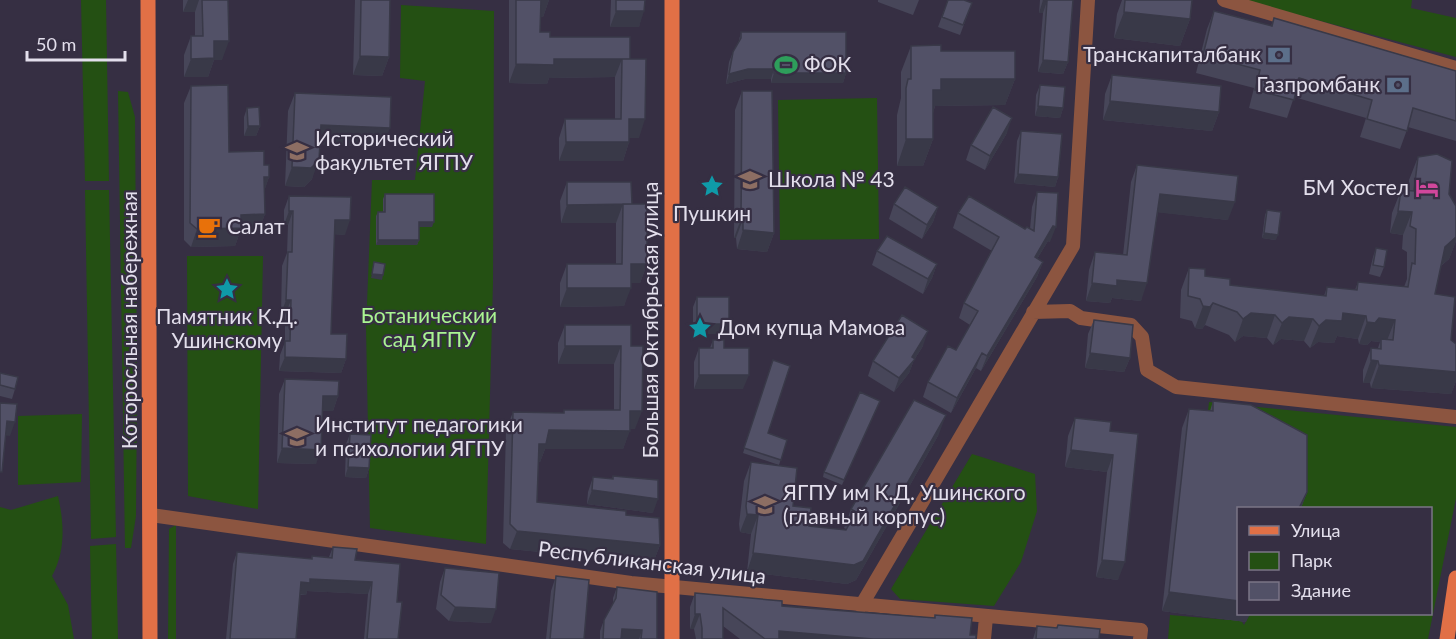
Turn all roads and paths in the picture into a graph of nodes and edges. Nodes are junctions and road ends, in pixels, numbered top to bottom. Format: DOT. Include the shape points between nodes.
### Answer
graph roads {
  1 [pos="148,0"];
  2 [pos="672,0"];
  3 [pos="1088,0"];
  4 [pos="1224,0"];
  5 [pos="1456,68"];
  6 [pos="1033,312"];
  7 [pos="1456,417"];
  8 [pos="152,515"];
  9 [pos="1456,578"];
  10 [pos="672,588"];
  11 [pos="861,606"];
  12 [pos="986,617"];
  13 [pos="150,639"];
  14 [pos="672,639"];
  15 [pos="984,639"];
  16 [pos="1140,639"];
  17 [pos="1448,639"];
  1 -- 8 [label="main road, Которосльная набережная"];
  2 -- 10 [label="main road, Большая Октябрьская улица"];
  3 -- 6 [label="street" via="1072,246"];
  4 -- 5 [label="street"];
  6 -- 7 [label="street" via="1070,311 1081,318 1131,325 1142,337 1147,370 1176,387"];
  6 -- 11 [label="street"];
  8 -- 10 [label="street, Республиканская улица"];
  8 -- 13 [label="main road, Которосльная набережная"];
  9 -- 17 [label="main road"];
  10 -- 11 [label="street, Республиканская улица"];
  10 -- 14 [label="main road, Большая Октябрьская улица"];
  11 -- 12 [label="street, Республиканская улица"];
  12 -- 15 [label="street"];
  12 -- 16 [label="street, Республиканская улица" via="1141,630"];
}
